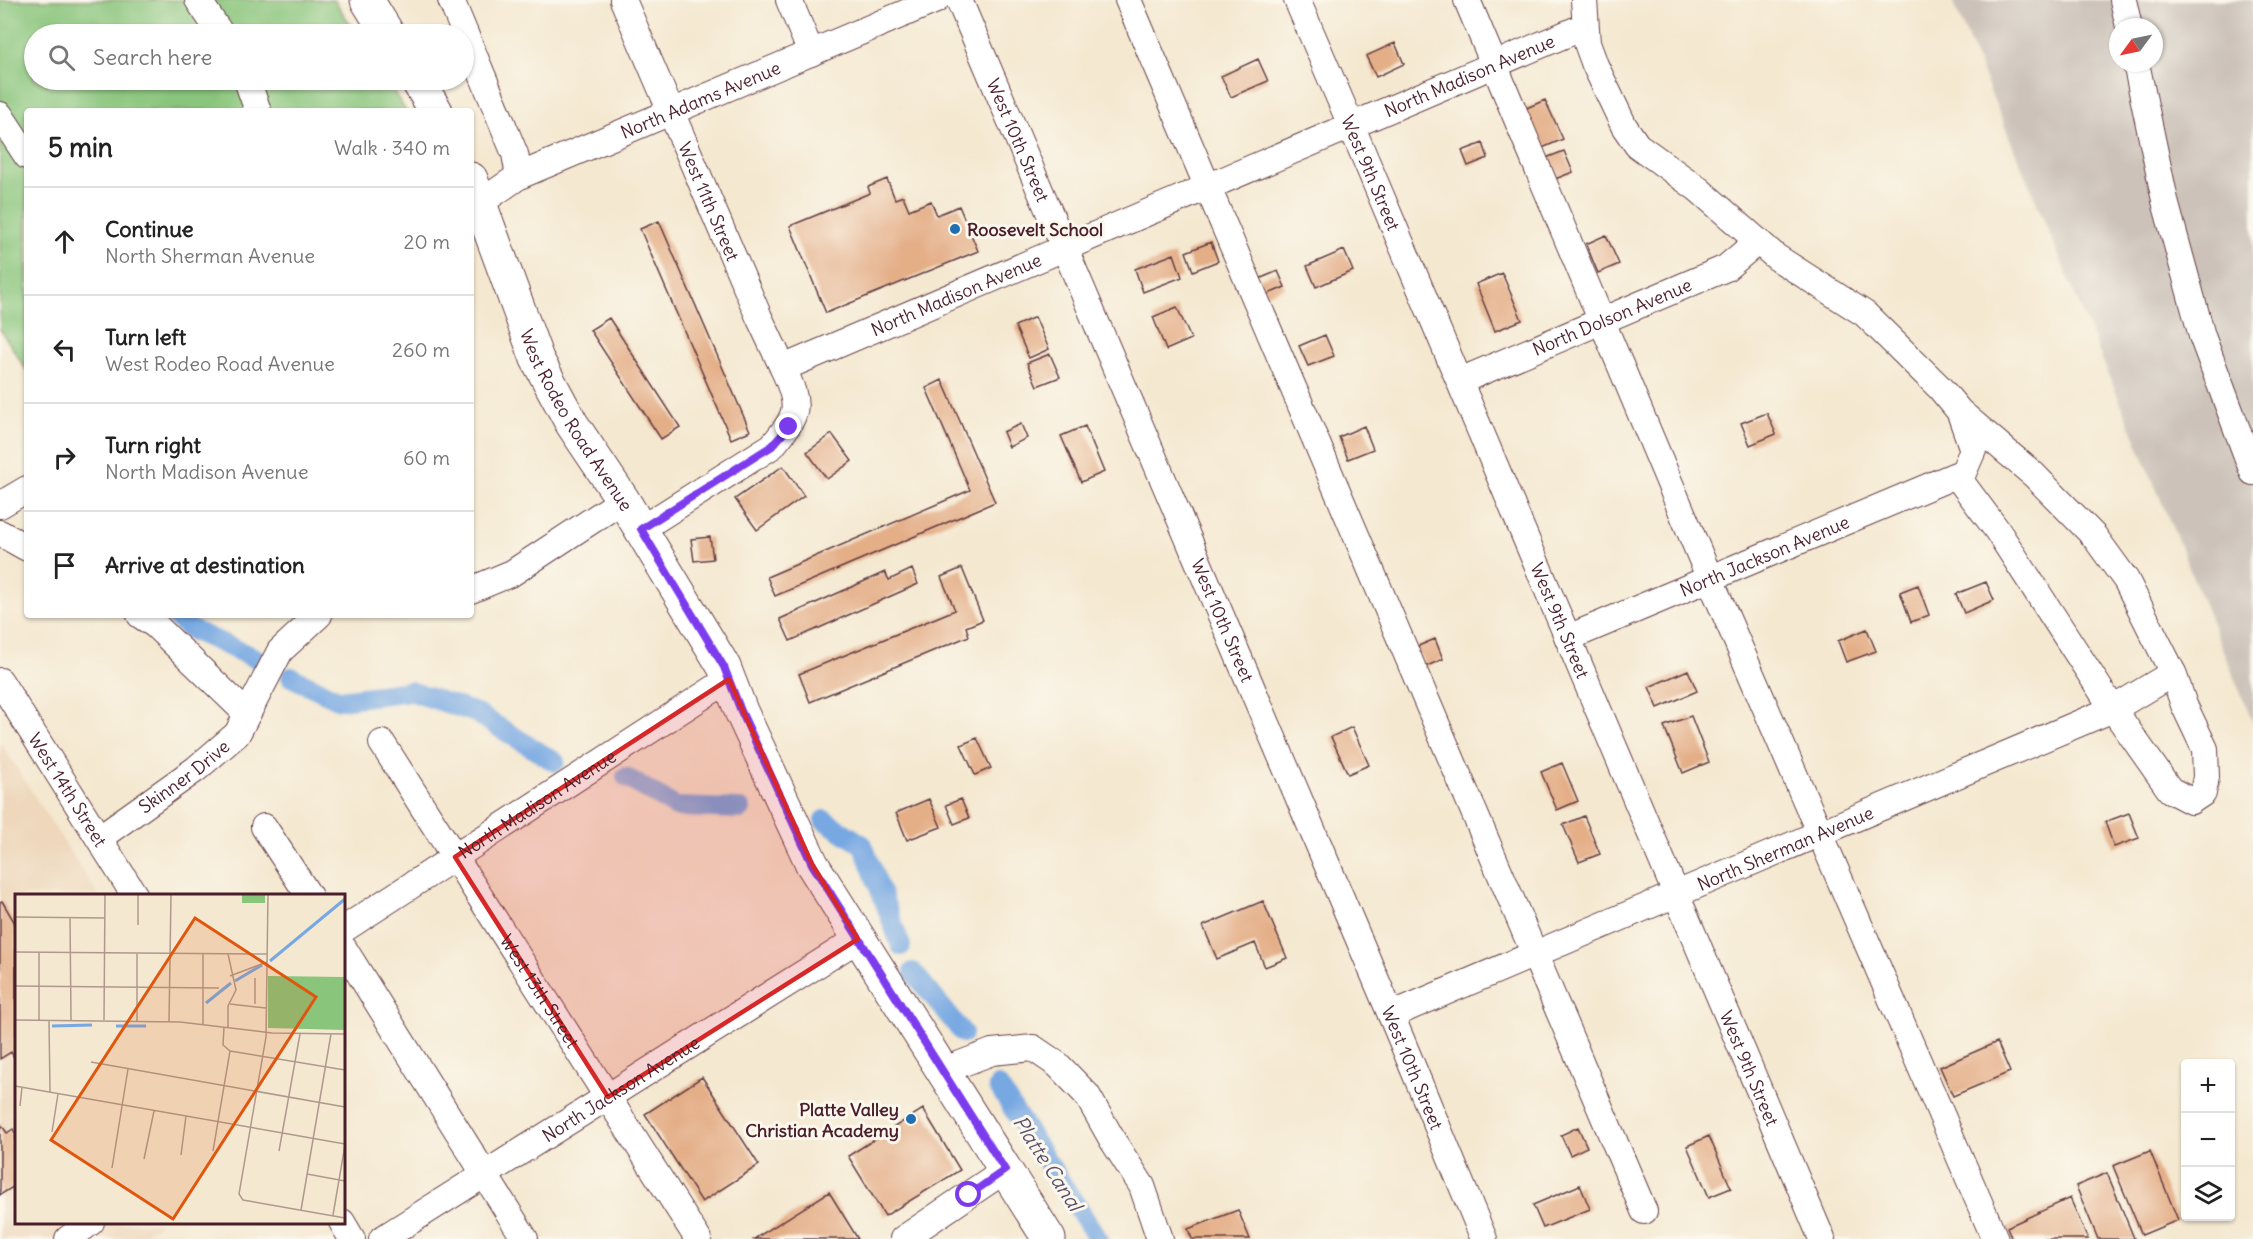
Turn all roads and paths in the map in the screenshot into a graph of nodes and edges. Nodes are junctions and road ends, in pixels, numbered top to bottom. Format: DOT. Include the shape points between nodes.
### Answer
graph roads {
  1 [pos="198,0"];
  2 [pos="367,0"];
  3 [pos="451,0"];
  4 [pos="622,0"];
  5 [pos="789,0"];
  6 [pos="936,0"];
  7 [pos="959,0"];
  8 [pos="1128,0"];
  9 [pos="1297,0"];
  10 [pos="1467,0"];
  11 [pos="1584,0"];
  12 [pos="2123,0"];
  13 [pos="2127,18"];
  14 [pos="214,24"];
  15 [pos="382,24"];
  16 [pos="461,24"];
  17 [pos="1585,26"];
  18 [pos="811,53"];
  19 [pos="474,55"];
  20 [pos="1494,64"];
  21 [pos="2138,72"];
  22 [pos="251,90"];
  23 [pos="423,90"];
  24 [pos="257,108"];
  25 [pos="434,108"];
  26 [pos="671,113"];
  27 [pos="0,115"];
  28 [pos="1351,124"];
  29 [pos="24,151"];
  30 [pos="519,176"];
  31 [pos="1207,186"];
  32 [pos="474,197"];
  33 [pos="1758,241"];
  34 [pos="1065,247"];
  35 [pos="1602,322"];
  36 [pos="783,368"];
  37 [pos="1460,381"];
  38 [pos="1960,412"];
  39 [pos="2253,472"];
  40 [pos="1960,480"];
  41 [pos="24,491"];
  42 [pos="622,500"];
  43 [pos="0,505"];
  44 [pos="641,529"];
  45 [pos="0,533"];
  46 [pos="24,546"];
  47 [pos="1710,579"];
  48 [pos="474,589"];
  49 [pos="144,618"];
  50 [pos="316,618"];
  51 [pos="1568,638"];
  52 [pos="2173,673"];
  53 [pos="729,679"];
  54 [pos="0,681"];
  55 [pos="2113,709"];
  56 [pos="247,714"];
  57 [pos="382,743"];
  58 [pos="264,827"];
  59 [pos="1819,833"];
  60 [pos="99,838"];
  61 [pos="455,857"];
  62 [pos="1677,893"];
  63 [pos="134,894"];
  64 [pos="308,894"];
  65 [pos="345,928"];
  66 [pos="858,939"];
  67 [pos="345,951"];
  68 [pos="1534,954"];
  69 [pos="1392,1015"];
  70 [pos="942,1071"];
  71 [pos="608,1097"];
  72 [pos="1005,1170"];
  73 [pos="485,1174"];
  74 [pos="1644,1211"];
  75 [pos="88,1224"];
  76 [pos="343,1224"];
  77 [pos="68,1239"];
  78 [pos="352,1239"];
  79 [pos="382,1239"];
  80 [pos="525,1239"];
  81 [pos="698,1239"];
  82 [pos="903,1239"];
  83 [pos="1049,1239"];
  84 [pos="1160,1239"];
  85 [pos="1484,1239"];
  86 [pos="1822,1239"];
  87 [pos="1995,1239"];
  1 -- 14 [label="street"];
  2 -- 15 [label="main road"];
  3 -- 16 [label="street"];
  4 -- 26 [label="street, West 11th Street"];
  5 -- 18 [label="street"];
  6 -- 18 [label="street, North Adams Avenue"];
  7 -- 34 [label="street, West 10th Street"];
  8 -- 31 [label="street"];
  9 -- 28 [label="street, West 9th Street"];
  10 -- 20 [label="street"];
  11 -- 17 [label="street"];
  12 -- 13 [label="street"];
  17 -- 20 [label="street, North Madison Avenue"];
  17 -- 33 [label="street" via="1595,65 1623,126 1637,146 1698,189"];
  18 -- 26 [label="street, North Adams Avenue"];
  19 -- 30 [label="street" via="515,154"];
  20 -- 28 [label="street, North Madison Avenue"];
  20 -- 35 [label="street"];
  21 -- 39 [label="street" via="2166,205 2202,336"];
  22 -- 24 [label="street"];
  23 -- 25 [label="main road"];
  26 -- 30 [label="street, North Adams Avenue"];
  26 -- 36 [label="street, West 11th Street"];
  27 -- 29 [label="street"];
  28 -- 31 [label="street, North Madison Avenue"];
  28 -- 37 [label="street, West 9th Street"];
  30 -- 32 [label="street, North Adams Avenue"];
  31 -- 34 [label="street, North Madison Avenue"];
  31 -- 68 [label="street"];
  32 -- 42 [label="main road, West Rodeo Road Avenue" via="537,358 572,424"];
  33 -- 35 [label="street, North Dolson Avenue" via="1726,268"];
  33 -- 38 [label="street" via="1776,257 1865,314"];
  34 -- 36 [label="street, North Madison Avenue"];
  34 -- 69 [label="street, West 10th Street"];
  35 -- 37 [label="street, North Dolson Avenue"];
  35 -- 47 [label="street"];
  36 -- 44 [label="street" via="796,409 789,427 772,446"];
  37 -- 51 [label="street, West 9th Street"];
  38 -- 40 [label="street" via="1972,450"];
  38 -- 52 [label="street" via="2034,474 2094,536 2126,580"];
  40 -- 47 [label="street, North Jackson Avenue" via="1956,475"];
  40 -- 55 [label="street"];
  41 -- 43 [label="street"];
  42 -- 44 [label="main road, West Rodeo Road Avenue"];
  42 -- 48 [label="street" via="512,573"];
  44 -- 53 [label="main road, West Rodeo Road Avenue"];
  45 -- 46 [label="street"];
  47 -- 51 [label="street, North Jackson Avenue"];
  47 -- 59 [label="street"];
  49 -- 56 [label="street"];
  50 -- 56 [label="street, Skinner Drive" via="280,651"];
  51 -- 62 [label="street, West 9th Street"];
  52 -- 55 [label="street, North Sherman Avenue"];
  52 -- 55 [label="street" via="2205,749 2203,793 2191,801 2170,790"];
  53 -- 61 [label="street, North Madison Avenue"];
  53 -- 66 [label="main road, West Rodeo Road Avenue" via="812,864"];
  54 -- 60 [label="street, West 14th Street"];
  55 -- 59 [label="street, North Sherman Avenue"];
  56 -- 60 [label="street, Skinner Drive" via="237,734 196,769"];
  57 -- 61 [label="street, West 13th Street"];
  58 -- 64 [label="street"];
  59 -- 62 [label="street, North Sherman Avenue"];
  59 -- 87 [label="street"];
  60 -- 63 [label="street, West 14th Street"];
  61 -- 65 [label="street, North Madison Avenue"];
  61 -- 71 [label="street, West 13th Street"];
  62 -- 68 [label="street, North Sherman Avenue"];
  62 -- 86 [label="street, West 9th Street"];
  66 -- 70 [label="main road, West Rodeo Road Avenue"];
  66 -- 71 [label="street, North Jackson Avenue"];
  67 -- 73 [label="street"];
  68 -- 69 [label="street, North Sherman Avenue"];
  68 -- 74 [label="street"];
  69 -- 85 [label="street, West 10th Street"];
  70 -- 72 [label="main road, West Rodeo Road Avenue"];
  70 -- 84 [label="street" via="992,1052 1033,1048 1058,1065 1087,1095 1142,1186"];
  71 -- 73 [label="street, North Jackson Avenue"];
  71 -- 81 [label="street, West 13th Street"];
  72 -- 82 [label="street"];
  72 -- 83 [label="main road, West Rodeo Road Avenue"];
  73 -- 79 [label="street, North Jackson Avenue"];
  73 -- 80 [label="street"];
  75 -- 77 [label="street"];
  76 -- 78 [label="street"];
}
